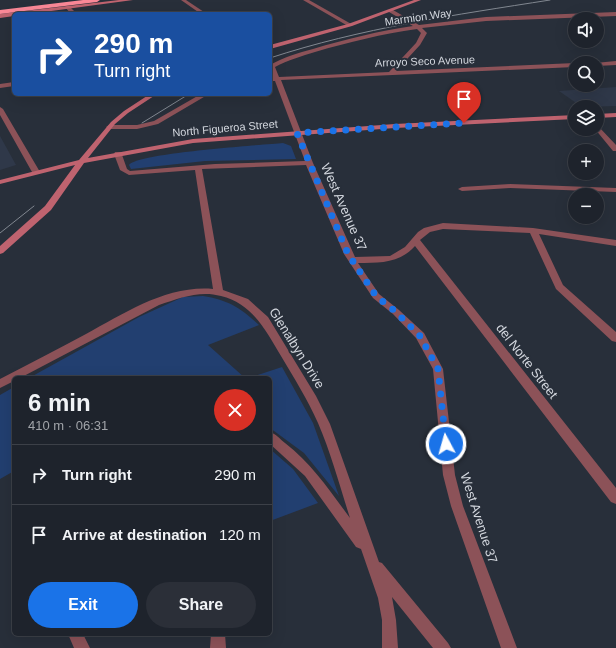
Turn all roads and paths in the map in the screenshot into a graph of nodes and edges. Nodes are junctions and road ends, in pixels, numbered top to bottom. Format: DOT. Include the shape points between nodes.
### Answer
graph roads {
  1 [pos="63,0"];
  2 [pos="97,0"];
  3 [pos="131,0"];
  4 [pos="183,0"];
  5 [pos="305,0"];
  6 [pos="419,0"];
  7 [pos="67,7"];
  8 [pos="0,8"];
  9 [pos="391,11"];
  10 [pos="0,12"];
  11 [pos="30,12"];
  12 [pos="72,12"];
  13 [pos="201,12"];
  14 [pos="12,14"];
  15 [pos="616,14"];
  16 [pos="0,16"];
  17 [pos="350,25"];
  18 [pos="418,26"];
  19 [pos="272,46"];
  20 [pos="616,63"];
  21 [pos="604,64"];
  22 [pos="568,65"];
  23 [pos="391,73"];
  24 [pos="273,79"];
  25 [pos="12,84"];
  26 [pos="0,86"];
  27 [pos="151,96"];
  28 [pos="203,96"];
  29 [pos="0,109"];
  30 [pos="616,115"];
  31 [pos="604,116"];
  32 [pos="568,117"];
  33 [pos="109,127"];
  34 [pos="297,133"];
  35 [pos="604,136"];
  36 [pos="616,149"];
  37 [pos="118,154"];
  38 [pos="82,161"];
  39 [pos="309,163"];
  40 [pos="198,167"];
  41 [pos="36,172"];
  42 [pos="0,182"];
  43 [pos="462,189"];
  44 [pos="616,190"];
  45 [pos="533,231"];
  46 [pos="416,241"];
  47 [pos="616,243"];
  48 [pos="0,251"];
  49 [pos="352,260"];
  50 [pos="218,292"];
  51 [pos="616,338"];
  52 [pos="15,376"];
  53 [pos="12,378"];
  54 [pos="0,384"];
  55 [pos="272,439"];
  56 [pos="616,498"];
  57 [pos="371,561"];
  58 [pos="76,636"];
  59 [pos="218,636"];
  60 [pos="82,648"];
  61 [pos="218,648"];
  62 [pos="390,648"];
  63 [pos="443,648"];
  64 [pos="509,648"];
  1 -- 8 [label="highway"];
  2 -- 10 [label="highway"];
  3 -- 7 [label="main road"];
  4 -- 13 [label="street"];
  5 -- 17 [label="street"];
  6 -- 9 [label="main road"];
  7 -- 11 [label="main road"];
  7 -- 12 [label="street"];
  9 -- 17 [label="main road"];
  9 -- 18 [label="street"];
  14 -- 16 [label="main road"];
  15 -- 18 [label="street, Marmion Way" via="508,18"];
  17 -- 19 [label="main road"];
  18 -- 23 [label="street" via="424,33 422,38"];
  18 -- 24 [label="street, Marmion Way" via="358,38 283,60 272,66"];
  20 -- 21 [label="street"];
  22 -- 23 [label="street, Arroyo Seco Avenue"];
  23 -- 24 [label="street, Arroyo Seco Avenue"];
  24 -- 34 [label="street, West Avenue 37"];
  25 -- 26 [label="street"];
  27 -- 33 [label="main road"];
  28 -- 33 [label="street" via="156,123 137,127"];
  29 -- 41 [label="street"];
  30 -- 31 [label="main road"];
  32 -- 34 [label="main road, North Figueroa Street"];
  33 -- 38 [label="main road"];
  34 -- 37 [label="main road, North Figueroa Street" via="193,141"];
  34 -- 39 [label="street, West Avenue 37"];
  35 -- 36 [label="street"];
  37 -- 38 [label="main road, North Figueroa Street"];
  37 -- 40 [label="street" via="124,170 129,174"];
  38 -- 41 [label="main road, North Figueroa Street"];
  38 -- 48 [label="main road" via="48,208"];
  39 -- 40 [label="street"];
  39 -- 49 [label="street, West Avenue 37"];
  40 -- 50 [label="street"];
  41 -- 42 [label="main road, North Figueroa Street"];
  43 -- 44 [label="street" via="510,186"];
  45 -- 46 [label="street" via="443,226 427,230"];
  45 -- 47 [label="street"];
  45 -- 51 [label="street" via="559,287"];
  46 -- 49 [label="street" via="402,254 393,258"];
  46 -- 56 [label="street, del Norte Street"];
  49 -- 64 [label="street, West Avenue 37" via="376,296 420,336 438,369 449,474 457,506"];
  50 -- 52 [label="street, Glenalbyn Drive" via="187,292 158,300"];
  50 -- 57 [label="street, Glenalbyn Drive" via="244,300 254,307 264,319 312,399 324,424"];
  53 -- 54 [label="street, Glenalbyn Drive"];
  55 -- 57 [label="street" via="309,472 358,538"];
  57 -- 62 [label="street, Glenalbyn Drive" via="385,598"];
  57 -- 63 [label="street"];
  58 -- 60 [label="street"];
  59 -- 61 [label="street"];
}
